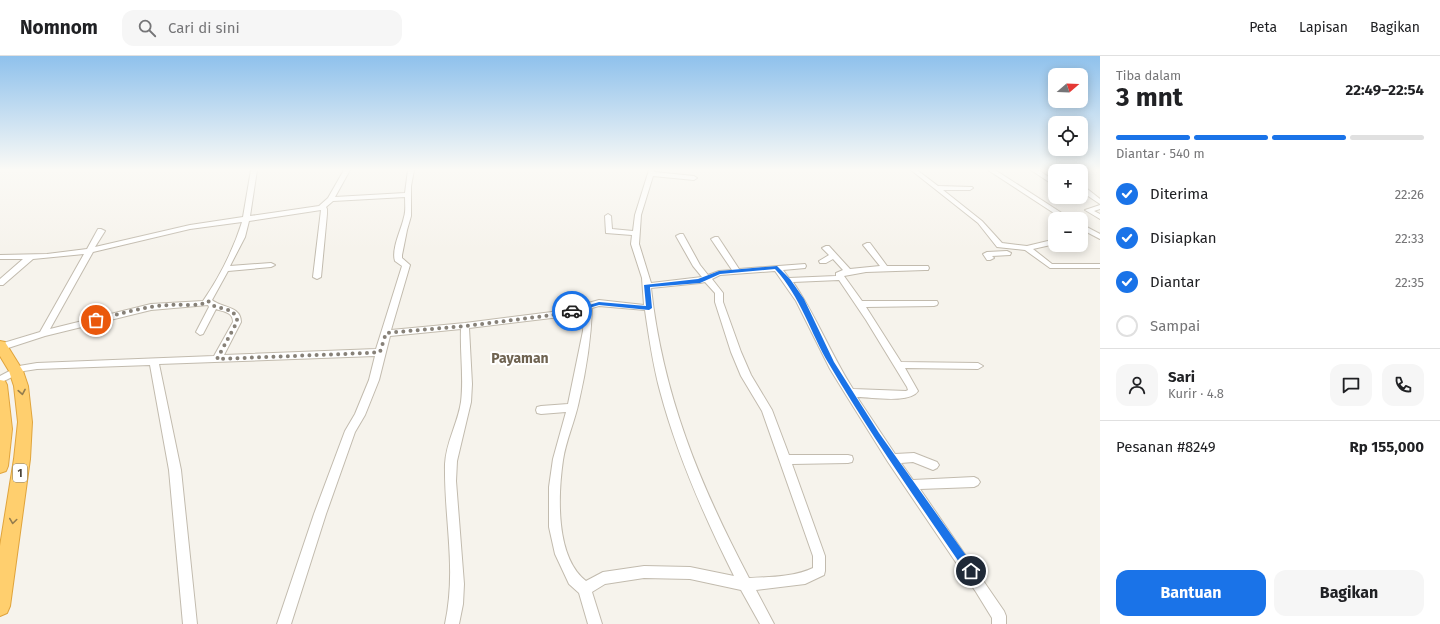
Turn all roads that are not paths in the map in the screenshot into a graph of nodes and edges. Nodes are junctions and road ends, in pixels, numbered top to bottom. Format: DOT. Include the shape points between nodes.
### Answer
graph roads {
  1 [pos="250,197"];
  2 [pos="400,197"];
  3 [pos="408,197"];
  4 [pos="644,197"];
  5 [pos="948,197"];
  6 [pos="1033,197"];
  7 [pos="331,199"];
  8 [pos="1100,207"];
  9 [pos="321,208"];
  10 [pos="1057,212"];
  11 [pos="608,216"];
  12 [pos="1100,217"];
  13 [pos="246,218"];
  14 [pos="1088,230"];
  15 [pos="101,231"];
  16 [pos="636,233"];
  17 [pos="1098,235"];
  18 [pos="680,236"];
  19 [pos="715,239"];
  20 [pos="1048,243"];
  21 [pos="867,245"];
  22 [pos="1000,245"];
  23 [pos="826,248"];
  24 [pos="1027,248"];
  25 [pos="89,251"];
  26 [pos="31,256"];
  27 [pos="834,256"];
  28 [pos="0,257"];
  29 [pos="990,258"];
  30 [pos="823,261"];
  31 [pos="271,265"];
  32 [pos="802,266"];
  33 [pos="1100,266"];
  34 [pos="777,268"];
  35 [pos="885,268"];
  36 [pos="925,268"];
  37 [pos="225,269"];
  38 [pos="737,271"];
  39 [pos="849,272"];
  40 [pos="317,277"];
  41 [pos="706,277"];
  42 [pos="841,278"];
  43 [pos="788,280"];
  44 [pos="0,283"];
  45 [pos="646,286"];
  46 [pos="934,303"];
  47 [pos="211,304"];
  48 [pos="859,304"];
  49 [pos="588,306"];
  50 [pos="649,308"];
  51 [pos="466,326"];
  52 [pos="200,332"];
  53 [pos="386,333"];
  54 [pos="43,334"];
  55 [pos="1,346"];
  56 [pos="380,352"];
  57 [pos="217,359"];
  58 [pos="154,361"];
  59 [pos="898,365"];
  60 [pos="978,366"];
  61 [pos="16,371"];
  62 [pos="0,380"];
  63 [pos="0,385"];
  64 [pos="850,393"];
  65 [pos="572,408"];
  66 [pos="541,410"];
  67 [pos="848,459"];
  68 [pos="892,459"];
  69 [pos="784,460"];
  70 [pos="933,465"];
  71 [pos="0,466"];
  72 [pos="974,482"];
  73 [pos="910,485"];
  74 [pos="745,584"];
  75 [pos="585,589"];
  76 [pos="0,606"];
  77 [pos="190,624"];
  78 [pos="284,624"];
  79 [pos="452,624"];
  80 [pos="595,624"];
  81 [pos="767,624"];
  82 [pos="999,624"];
  1 -- 13 [label="street"];
  2 -- 7 [label="street"];
  3 -- 53 [label="street" via="408,216 398,255 398,259 406,266"];
  4 -- 16 [label="street"];
  5 -- 22 [label="street" via="980,222"];
  6 -- 10 [label="street"];
  7 -- 9 [label="street"];
  8 -- 12 [label="street" via="1088,210"];
  9 -- 13 [label="street"];
  9 -- 40 [label="street" via="324,214"];
  11 -- 16 [label="street" via="609,231"];
  13 -- 25 [label="street" via="190,226"];
  13 -- 37 [label="street" via="241,237"];
  14 -- 17 [label="street"];
  15 -- 25 [label="street"];
  16 -- 45 [label="street" via="636,244"];
  18 -- 41 [label="street"];
  19 -- 38 [label="street"];
  20 -- 24 [label="street"];
  21 -- 35 [label="street"];
  22 -- 24 [label="street"];
  22 -- 29 [label="street" via="1009,255 988,254"];
  23 -- 27 [label="street"];
  24 -- 33 [label="street" via="1050,266"];
  25 -- 26 [label="street"];
  25 -- 54 [label="street" via="66,298"];
  26 -- 28 [label="street"];
  26 -- 44 [label="street"];
  27 -- 30 [label="street"];
  27 -- 39 [label="street"];
  31 -- 37 [label="street"];
  32 -- 34 [label="street"];
  34 -- 38 [label="street"];
  34 -- 43 [label="street"];
  35 -- 36 [label="street"];
  35 -- 39 [label="street"];
  37 -- 47 [label="street"];
  38 -- 41 [label="street" via="719,272"];
  39 -- 42 [label="street" via="840,273"];
  41 -- 45 [label="street" via="700,281"];
  41 -- 69 [label="street" via="719,293 719,302 736,352 746,376 767,410"];
  42 -- 43 [label="street"];
  42 -- 48 [label="street"];
  43 -- 64 [label="street" via="801,299 831,362"];
  45 -- 50 [label="street"];
  46 -- 48 [label="street"];
  47 -- 52 [label="street"];
  47 -- 54 [label="street" via="151,307"];
  47 -- 57 [label="street" via="232,311 237,318"];
  48 -- 59 [label="street"];
  49 -- 50 [label="street" via="599,303"];
  49 -- 51 [label="street" via="560,314"];
  49 -- 65 [label="street" via="587,332"];
  50 -- 74 [label="street" via="665,388 685,450 712,516"];
  51 -- 53 [label="street"];
  51 -- 79 [label="street" via="466,402 451,459 458,579"];
  53 -- 56 [label="street"];
  54 -- 55 [label="street"];
  55 -- 61 [label="highway, 1"];
  56 -- 57 [label="street"];
  56 -- 78 [label="street" via="374,380 360,415 350,431"];
  57 -- 58 [label="street"];
  58 -- 61 [label="street" via="37,366"];
  58 -- 77 [label="street" via="175,470"];
  59 -- 60 [label="street"];
  59 -- 64 [label="street" via="912,387 913,390 909,394"];
  61 -- 62 [label="street"];
  61 -- 76 [label="highway, 1, one-way" via="21,386 25,422 22,459"];
  63 -- 71 [label="highway, 1" via="4,428"];
  64 -- 68 [label="street"];
  65 -- 66 [label="street"];
  65 -- 75 [label="street" via="558,459 555,527 561,554 574,580"];
  67 -- 69 [label="street"];
  68 -- 70 [label="street" via="914,457"];
  68 -- 73 [label="street"];
  69 -- 74 [label="street" via="819,556 819,571 805,578"];
  72 -- 73 [label="street"];
  73 -- 82 [label="street" via="964,560 1000,616"];
  74 -- 75 [label="street" via="690,574 644,572 603,578"];
  74 -- 81 [label="street"];
  75 -- 80 [label="street"];
}
